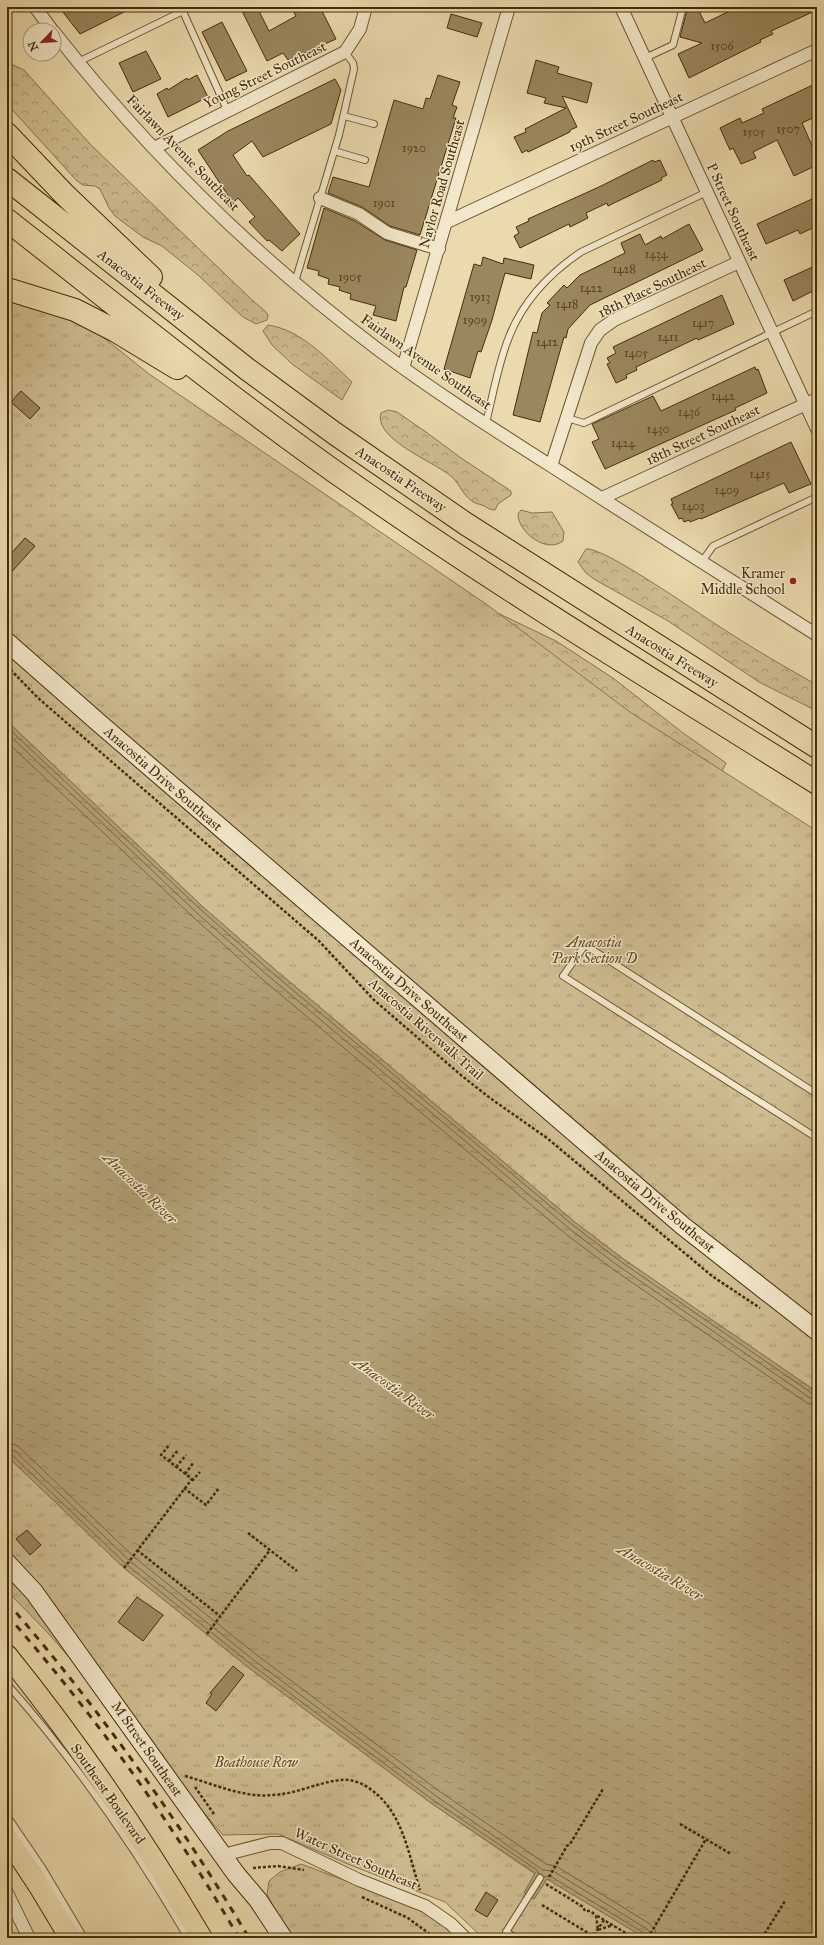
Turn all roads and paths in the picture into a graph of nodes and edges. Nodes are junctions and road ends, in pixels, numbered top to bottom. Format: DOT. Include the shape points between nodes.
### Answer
graph roads {
  1 [pos="34,7"];
  2 [pos="366,7"];
  3 [pos="509,7"];
  4 [pos="621,7"];
  5 [pos="683,7"];
  6 [pos="182,9"];
  7 [pos="46,22"];
  8 [pos="62,42"];
  9 [pos="817,50"];
  10 [pos="345,52"];
  11 [pos="645,58"];
  12 [pos="78,62"];
  13 [pos="227,110"];
  14 [pos="344,116"];
  15 [pos="672,117"];
  16 [pos="374,124"];
  17 [pos="7,134"];
  18 [pos="154,148"];
  19 [pos="334,151"];
  20 [pos="365,160"];
  21 [pos="7,179"];
  22 [pos="707,192"];
  23 [pos="320,198"];
  24 [pos="7,220"];
  25 [pos="447,222"];
  26 [pos="439,249"];
  27 [pos="739,262"];
  28 [pos="294,282"];
  29 [pos="7,289"];
  30 [pos="817,311"];
  31 [pos="772,332"];
  32 [pos="404,368"];
  33 [pos="247,369"];
  34 [pos="817,399"];
  35 [pos="805,404"];
  36 [pos="567,418"];
  37 [pos="486,423"];
  38 [pos="273,427"];
  39 [pos="817,429"];
  40 [pos="551,466"];
  41 [pos="817,497"];
  42 [pos="602,498"];
  43 [pos="701,563"];
  44 [pos="817,635"];
  45 [pos="7,642"];
  46 [pos="7,666"];
  47 [pos="817,747"];
  48 [pos="817,783"];
  49 [pos="817,1094"];
  50 [pos="817,1138"];
  51 [pos="765,1312"];
  52 [pos="817,1331"];
  53 [pos="170,1444"];
  54 [pos="178,1450"];
  55 [pos="186,1455"];
  56 [pos="169,1461"];
  57 [pos="194,1462"];
  58 [pos="176,1467"];
  59 [pos="200,1472"];
  60 [pos="185,1474"];
  61 [pos="192,1480"];
  62 [pos="184,1488"];
  63 [pos="219,1488"];
  64 [pos="248,1533"];
  65 [pos="137,1550"];
  66 [pos="270,1550"];
  67 [pos="7,1563"];
  68 [pos="124,1568"];
  69 [pos="297,1571"];
  70 [pos="220,1616"];
  71 [pos="206,1634"];
  72 [pos="7,1655"];
  73 [pos="7,1684"];
  74 [pos="184,1775"];
  75 [pos="603,1789"];
  76 [pos="7,1816"];
  77 [pos="680,1824"];
  78 [pos="7,1838"];
  79 [pos="706,1839"];
  80 [pos="731,1854"];
  81 [pos="223,1855"];
  82 [pos="252,1867"];
  83 [pos="308,1871"];
  84 [pos="540,1878"];
  85 [pos="7,1893"];
  86 [pos="361,1896"];
  87 [pos="785,1901"];
  88 [pos="542,1905"];
  89 [pos="425,1906"];
  90 [pos="596,1915"];
  91 [pos="604,1920"];
  92 [pos="613,1925"];
  93 [pos="598,1930"];
  94 [pos="595,1937"];
  95 [pos="29,1938"];
  96 [pos="70,1938"];
  97 [pos="84,1938"];
  98 [pos="188,1938"];
  99 [pos="202,1938"];
  100 [pos="283,1938"];
  101 [pos="435,1938"];
  102 [pos="465,1938"];
  103 [pos="516,1938"];
  104 [pos="634,1938"];
  105 [pos="648,1938"];
  106 [pos="762,1938"];
  1 -- 7 [label="street, Fairlawn Avenue Southeast"];
  2 -- 10 [label="street, Young Street Southeast" via="360,29"];
  3 -- 25 [label="street, Naylor Road Southeast"];
  4 -- 11 [label="street, P Street Southeast"];
  5 -- 11 [label="lane" via="673,45"];
  6 -- 12 [label="lane"];
  6 -- 13 [label="lane"];
  8 -- 12 [label="street, Fairlawn Avenue Southeast"];
  9 -- 15 [label="street, 19th Street Southeast"];
  10 -- 13 [label="street, Young Street Southeast"];
  10 -- 14 [label="lane" via="354,69"];
  11 -- 15 [label="street, P Street Southeast"];
  12 -- 18 [label="street, Fairlawn Avenue Southeast"];
  13 -- 18 [label="street, Young Street Southeast"];
  14 -- 16 [label="lane"];
  14 -- 19 [label="lane"];
  15 -- 22 [label="street, P Street Southeast"];
  15 -- 25 [label="street, 19th Street Southeast"];
  17 -- 33 [label="highway" via="65,195"];
  18 -- 28 [label="street, Fairlawn Avenue Southeast"];
  19 -- 20 [label="lane"];
  19 -- 23 [label="lane"];
  21 -- 33 [label="highway, Anacostia Freeway"];
  22 -- 27 [label="street, P Street Southeast"];
  22 -- 37 [label="lane" via="581,252 544,281 517,319 508,338"];
  23 -- 26 [label="street" via="358,214 387,233"];
  23 -- 28 [label="lane"];
  24 -- 38 [label="highway"];
  25 -- 26 [label="street, Naylor Road Southeast"];
  26 -- 32 [label="street, Naylor Road Southeast"];
  27 -- 31 [label="street, P Street Southeast"];
  27 -- 36 [label="street, 18th Place Southeast" via="614,320 600,330 591,343"];
  28 -- 32 [label="street, Fairlawn Avenue Southeast"];
  29 -- 38 [label="highway" via="62,305 101,323"];
  30 -- 31 [label="lane"];
  31 -- 35 [label="street, P Street Southeast"];
  31 -- 36 [label="lane" via="584,423"];
  32 -- 37 [label="street, Fairlawn Avenue Southeast"];
  33 -- 47 [label="highway, Anacostia Freeway" via="466,524"];
  34 -- 35 [label="street, 18th Street Southeast"];
  35 -- 39 [label="street, P Street Southeast"];
  35 -- 42 [label="street, 18th Street Southeast"];
  36 -- 40 [label="street, 18th Place Southeast"];
  37 -- 40 [label="street, Fairlawn Avenue Southeast"];
  38 -- 48 [label="highway" via="359,489 455,553"];
  40 -- 42 [label="street, Fairlawn Avenue Southeast"];
  41 -- 43 [label="lane" via="713,546"];
  42 -- 43 [label="street, Fairlawn Avenue Southeast"];
  43 -- 44 [label="street, Fairlawn Avenue Southeast"];
  45 -- 52 [label="street, Anacostia Drive Southeast" via="677,1221"];
  46 -- 51 [label="path, Anacostia Riverwalk Trail" via="38,698 320,941 374,1000 462,1076 547,1138 712,1276"];
  49 -- 50 [label="lane" via="585,945 563,976"];
  53 -- 56 [label="path" via="161,1455"];
  54 -- 56 [label="path"];
  55 -- 58 [label="path"];
  56 -- 58 [label="path"];
  57 -- 60 [label="path"];
  58 -- 60 [label="path"];
  59 -- 61 [label="path"];
  60 -- 61 [label="path"];
  61 -- 62 [label="path"];
  62 -- 63 [label="path" via="206,1505"];
  62 -- 65 [label="path"];
  64 -- 66 [label="path"];
  65 -- 68 [label="path"];
  65 -- 70 [label="path"];
  66 -- 69 [label="path"];
  66 -- 70 [label="path"];
  67 -- 81 [label="street, M Street Southeast" via="34,1592"];
  70 -- 71 [label="path"];
  72 -- 99 [label="main road, Southeast Boulevard" via="117,1805"];
  73 -- 98 [label="lane" via="91,1789 148,1872"];
  74 -- 89 [label="path" via="239,1793 259,1795 282,1794 343,1780 361,1783 379,1796 396,1820 408,1848"];
  75 -- 90 [label="path" via="545,1884 583,1907 585,1911"];
  76 -- 97 [label="lane" via="43,1869"];
  77 -- 79 [label="path"];
  78 -- 96 [label="main road"];
  79 -- 80 [label="path"];
  79 -- 105 [label="path"];
  81 -- 89 [label="street, Water Street Southeast" via="270,1843 282,1843 359,1880"];
  81 -- 100 [label="street, M Street Southeast" via="258,1900"];
  82 -- 83 [label="path" via="256,1869 278,1866"];
  84 -- 103 [label="lane" via="506,1932"];
  85 -- 95 [label="street"];
  86 -- 101 [label="path" via="408,1918"];
  87 -- 106 [label="path"];
  88 -- 94 [label="path"];
  89 -- 102 [label="street, Water Street Southeast" via="451,1924"];
  90 -- 91 [label="path"];
  90 -- 93 [label="path"];
  91 -- 92 [label="path"];
  91 -- 93 [label="path"];
  92 -- 93 [label="path"];
  92 -- 104 [label="path"];
  93 -- 94 [label="path"];
}
